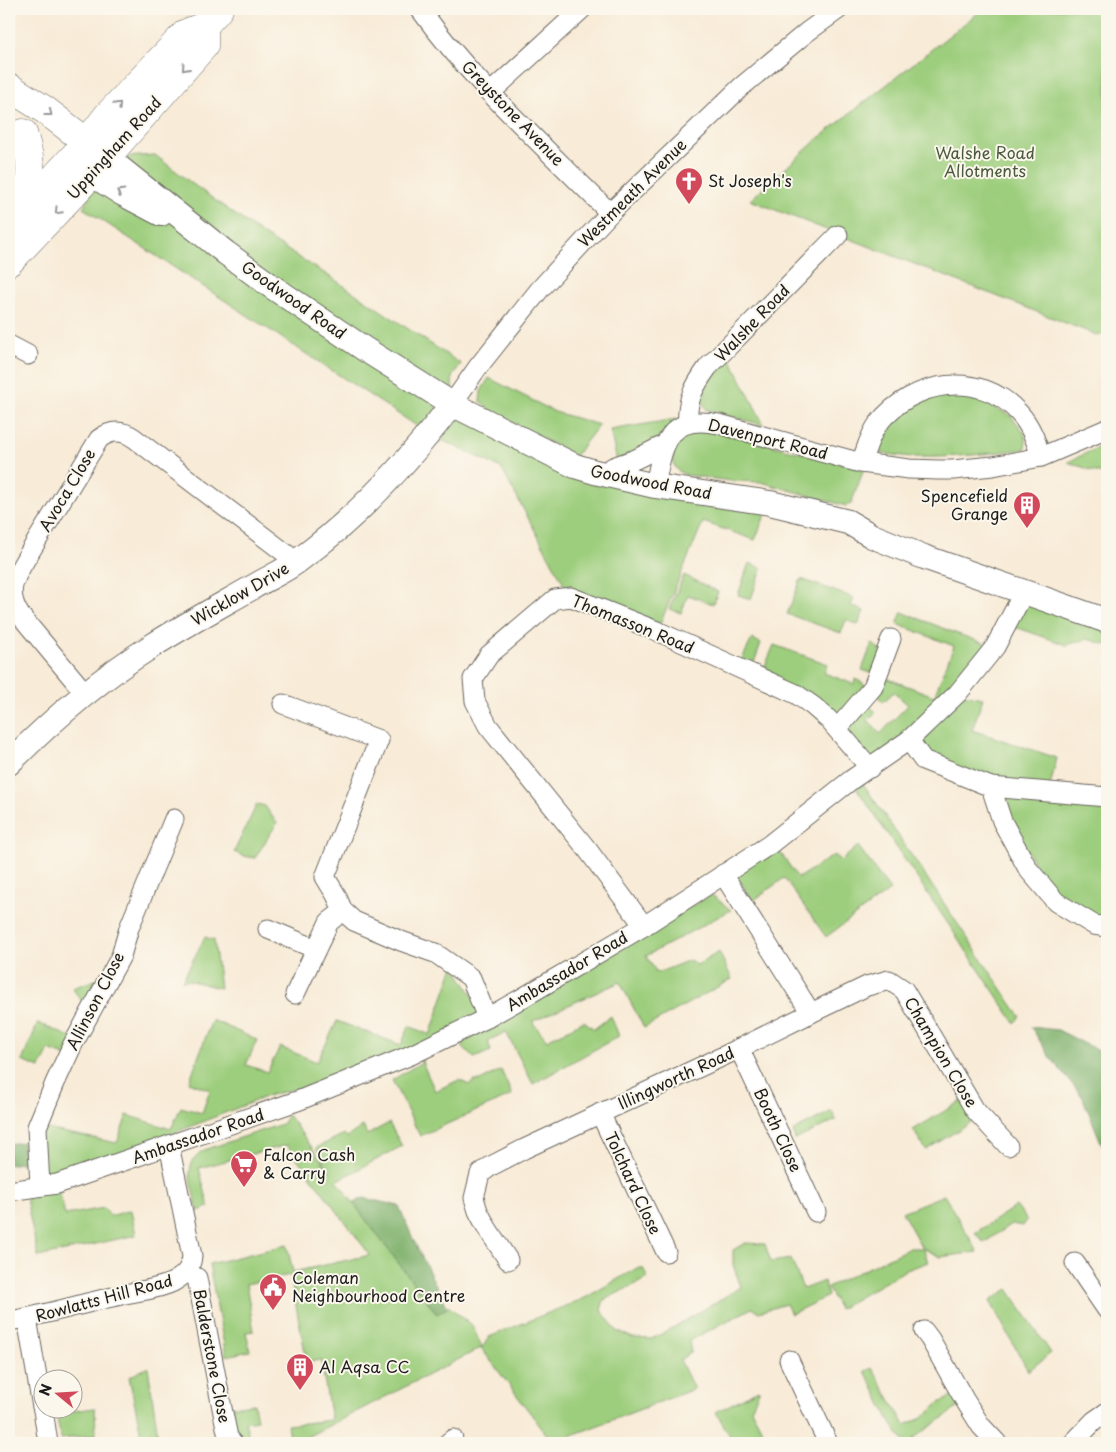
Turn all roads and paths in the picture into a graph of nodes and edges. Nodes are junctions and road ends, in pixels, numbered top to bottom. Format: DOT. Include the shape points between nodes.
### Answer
graph roads {
  1 [pos="420,9"];
  2 [pos="582,9"];
  3 [pos="839,9"];
  4 [pos="209,15"];
  5 [pos="9,87"];
  6 [pos="490,93"];
  7 [pos="16,129"];
  8 [pos="88,158"];
  9 [pos="610,213"];
  10 [pos="9,226"];
  11 [pos="838,235"];
  12 [pos="9,262"];
  13 [pos="9,345"];
  14 [pos="28,355"];
  15 [pos="452,404"];
  16 [pos="688,422"];
  17 [pos="1107,429"];
  18 [pos="664,446"];
  19 [pos="1041,457"];
  20 [pos="861,463"];
  21 [pos="602,474"];
  22 [pos="655,486"];
  23 [pos="297,562"];
  24 [pos="1024,592"];
  25 [pos="1107,621"];
  26 [pos="891,639"];
  27 [pos="85,693"];
  28 [pos="283,704"];
  29 [pos="837,729"];
  30 [pos="909,740"];
  31 [pos="9,763"];
  32 [pos="870,768"];
  33 [pos="991,787"];
  34 [pos="1107,796"];
  35 [pos="174,819"];
  36 [pos="723,874"];
  37 [pos="343,911"];
  38 [pos="644,926"];
  39 [pos="1107,927"];
  40 [pos="268,930"];
  41 [pos="316,949"];
  42 [pos="295,994"];
  43 [pos="811,1013"];
  44 [pos="487,1018"];
  45 [pos="739,1048"];
  46 [pos="600,1113"];
  47 [pos="169,1145"];
  48 [pos="1008,1146"];
  49 [pos="40,1186"];
  50 [pos="9,1191"];
  51 [pos="816,1212"];
  52 [pos="666,1252"];
  53 [pos="508,1260"];
  54 [pos="1082,1265"];
  55 [pos="188,1272"];
  56 [pos="1107,1310"];
  57 [pos="18,1319"];
  58 [pos="924,1332"];
  59 [pos="789,1360"];
  60 [pos="32,1370"];
  61 [pos="1107,1412"];
  62 [pos="45,1420"];
  63 [pos="48,1443"];
  64 [pos="233,1443"];
  65 [pos="828,1443"];
  66 [pos="997,1443"];
  67 [pos="1073,1443"];
  1 -- 6 [label="street, Greystone Avenue"];
  2 -- 6 [label="street"];
  3 -- 9 [label="street, Westmeath Avenue" via="741,87"];
  4 -- 8 [label="highway, Uppingham Road" via="204,46"];
  5 -- 8 [label="highway, one-way" via="45,110"];
  6 -- 9 [label="street, Greystone Avenue"];
  7 -- 8 [label="highway"];
  7 -- 10 [label="highway" via="28,150 31,174 27,190"];
  8 -- 10 [label="highway, Uppingham Road"];
  8 -- 12 [label="highway, Uppingham Road, one-way"];
  8 -- 15 [label="street, Goodwood Road" via="271,286"];
  9 -- 15 [label="street, Westmeath Avenue" via="540,288"];
  11 -- 16 [label="street, Walshe Road" via="708,367 690,396"];
  13 -- 14 [label="street"];
  15 -- 21 [label="street, Goodwood Road" via="575,466"];
  15 -- 23 [label="street, Wicklow Drive" via="430,434 366,503"];
  16 -- 18 [label="street, Davenport Road"];
  16 -- 20 [label="street, Davenport Road" via="719,424"];
  17 -- 19 [label="street, Davenport Road"];
  18 -- 21 [label="street"];
  18 -- 22 [label="street, Davenport Road"];
  19 -- 20 [label="street, Davenport Road" via="953,470"];
  19 -- 20 [label="street" via="1027,423 1009,403 986,390 961,384 933,387 892,410 877,425"];
  21 -- 22 [label="street, Goodwood Road"];
  22 -- 24 [label="street, Goodwood Road" via="770,503 848,522 872,536 924,557"];
  23 -- 27 [label="street, Wicklow Drive" via="151,646"];
  23 -- 27 [label="street, Avoca Close" via="134,438 119,432 104,435 17,573 12,587 13,602 20,615"];
  24 -- 25 [label="street, Goodwood Road"];
  24 -- 30 [label="street, Ambassador Road" via="995,647 958,693"];
  26 -- 29 [label="street" via="873,687"];
  27 -- 31 [label="street, Wicklow Drive"];
  28 -- 37 [label="street" via="380,740 325,877"];
  29 -- 32 [label="street, Thomasson Road"];
  29 -- 38 [label="street, Thomasson Road" via="796,694 571,596 555,599 489,655 473,679 475,701 484,718"];
  30 -- 32 [label="street, Ambassador Road"];
  30 -- 33 [label="street" via="923,760"];
  32 -- 36 [label="street, Ambassador Road" via="769,845"];
  33 -- 34 [label="street"];
  33 -- 39 [label="street" via="1002,821 1028,869 1056,902 1094,926"];
  35 -- 49 [label="street, Allinson Close" via="129,928 121,956 75,1039 37,1127"];
  36 -- 38 [label="street, Ambassador Road"];
  36 -- 43 [label="street"];
  37 -- 41 [label="street" via="329,922"];
  37 -- 44 [label="street" via="354,921 435,953 471,978"];
  38 -- 44 [label="street, Ambassador Road"];
  40 -- 41 [label="street"];
  41 -- 42 [label="street"];
  43 -- 45 [label="street, Illingworth Road"];
  43 -- 48 [label="street, Champion Close" via="867,986 889,980 900,987 975,1110"];
  44 -- 47 [label="street, Ambassador Road" via="411,1055 300,1100"];
  45 -- 46 [label="street, Illingworth Road"];
  45 -- 51 [label="street, Booth Close"];
  46 -- 52 [label="street, Tolchard Close"];
  46 -- 53 [label="street, Illingworth Road" via="480,1174 474,1198 478,1211"];
  47 -- 49 [label="street, Ambassador Road" via="57,1184"];
  47 -- 55 [label="street, Rowlatts Hill Road" via="192,1256"];
  49 -- 50 [label="street, Ambassador Road"];
  54 -- 56 [label="street"];
  55 -- 57 [label="street, Rowlatts Hill Road" via="167,1285"];
  55 -- 64 [label="street, Balderstone Close" via="197,1278 228,1437"];
  57 -- 60 [label="street"];
  58 -- 66 [label="street" via="981,1426"];
  59 -- 65 [label="street"];
  61 -- 67 [label="street"];
  62 -- 63 [label="street"];
}
